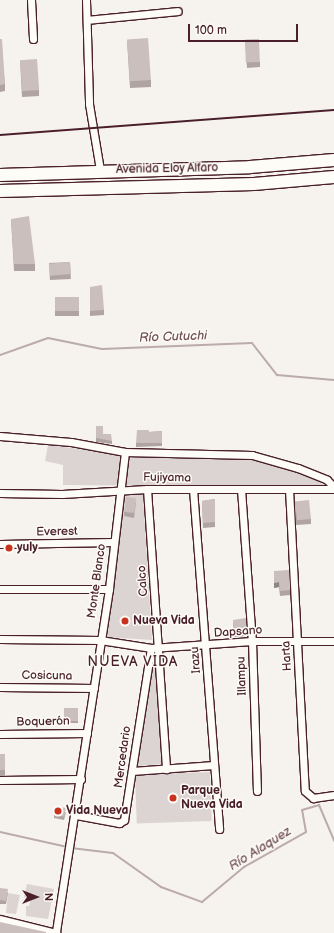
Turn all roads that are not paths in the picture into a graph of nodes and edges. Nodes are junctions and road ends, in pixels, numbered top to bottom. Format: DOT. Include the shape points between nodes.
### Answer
graph roads {
  1 [pos="30,0"];
  2 [pos="86,0"];
  3 [pos="178,11"];
  4 [pos="87,20"];
  5 [pos="32,39"];
  6 [pos="334,160"];
  7 [pos="100,170"];
  8 [pos="0,175"];
  9 [pos="334,177"];
  10 [pos="0,191"];
  11 [pos="0,436"];
  12 [pos="125,452"];
  13 [pos="148,488"];
  14 [pos="334,488"];
  15 [pos="119,489"];
  16 [pos="193,489"];
  17 [pos="240,489"];
  18 [pos="289,489"];
  19 [pos="0,493"];
  20 [pos="114,542"];
  21 [pos="0,544"];
  22 [pos="0,589"];
  23 [pos="109,589"];
  24 [pos="0,639"];
  25 [pos="100,640"];
  26 [pos="297,640"];
  27 [pos="252,641"];
  28 [pos="334,641"];
  29 [pos="206,645"];
  30 [pos="155,647"];
  31 [pos="0,687"];
  32 [pos="94,688"];
  33 [pos="87,733"];
  34 [pos="0,734"];
  35 [pos="214,765"];
  36 [pos="166,768"];
  37 [pos="132,771"];
  38 [pos="81,779"];
  39 [pos="0,780"];
  40 [pos="257,791"];
  41 [pos="334,794"];
  42 [pos="76,815"];
  43 [pos="219,829"];
  44 [pos="0,919"];
  45 [pos="56,933"];
  1 -- 5 [label="street"];
  2 -- 4 [label="street"];
  3 -- 4 [label="street"];
  4 -- 7 [label="street" via="89,104"];
  6 -- 7 [label="main road, Avenida Eloy Alfaro" via="250,167"];
  7 -- 8 [label="main road, Avenida Eloy Alfaro"];
  9 -- 10 [label="main road, Avenida Eloy Alfaro" via="254,184"];
  11 -- 12 [label="street" via="71,442"];
  12 -- 14 [label="street" via="252,455 298,468 328,480"];
  12 -- 15 [label="street, Monte Blanco"];
  13 -- 15 [label="street, Fujiyama"];
  13 -- 16 [label="street, Fujiyama"];
  13 -- 30 [label="street, Calco"];
  14 -- 18 [label="street, Fujiyama"];
  15 -- 19 [label="street, Fujiyama" via="62,494"];
  15 -- 20 [label="street, Monte Blanco"];
  16 -- 17 [label="street, Fujiyama"];
  16 -- 29 [label="street, Irazu"];
  17 -- 18 [label="street, Fujiyama"];
  17 -- 27 [label="street, Illampu"];
  18 -- 26 [label="street, Harta"];
  20 -- 21 [label="street, Everest"];
  20 -- 23 [label="street, Monte Blanco"];
  22 -- 23 [label="street"];
  23 -- 25 [label="street, Monte Blanco"];
  24 -- 25 [label="street, Dapsano"];
  25 -- 30 [label="street, Dapsano"];
  25 -- 32 [label="street, Monte Blanco"];
  26 -- 27 [label="street, Dapsano"];
  26 -- 28 [label="street, Dapsano"];
  26 -- 41 [label="street, Harta" via="305,791 313,798"];
  27 -- 29 [label="street, Dapsano"];
  27 -- 40 [label="street, Illampu"];
  29 -- 30 [label="street, Dapsano"];
  29 -- 35 [label="street, Irazu"];
  30 -- 36 [label="street, Calco"];
  30 -- 37 [label="street, Mercedario"];
  31 -- 32 [label="street, Cosicuna"];
  32 -- 33 [label="street, Monte Blanco"];
  33 -- 34 [label="street, Boquerón"];
  33 -- 38 [label="street, Monte Blanco"];
  35 -- 36 [label="street"];
  35 -- 43 [label="street, Irazu"];
  36 -- 37 [label="street"];
  37 -- 42 [label="street, Mercedario" via="124,820 119,823"];
  38 -- 39 [label="street"];
  38 -- 42 [label="street, Monte Blanco"];
  42 -- 45 [label="street, Monte Blanco"];
  44 -- 45 [label="street"];
}
